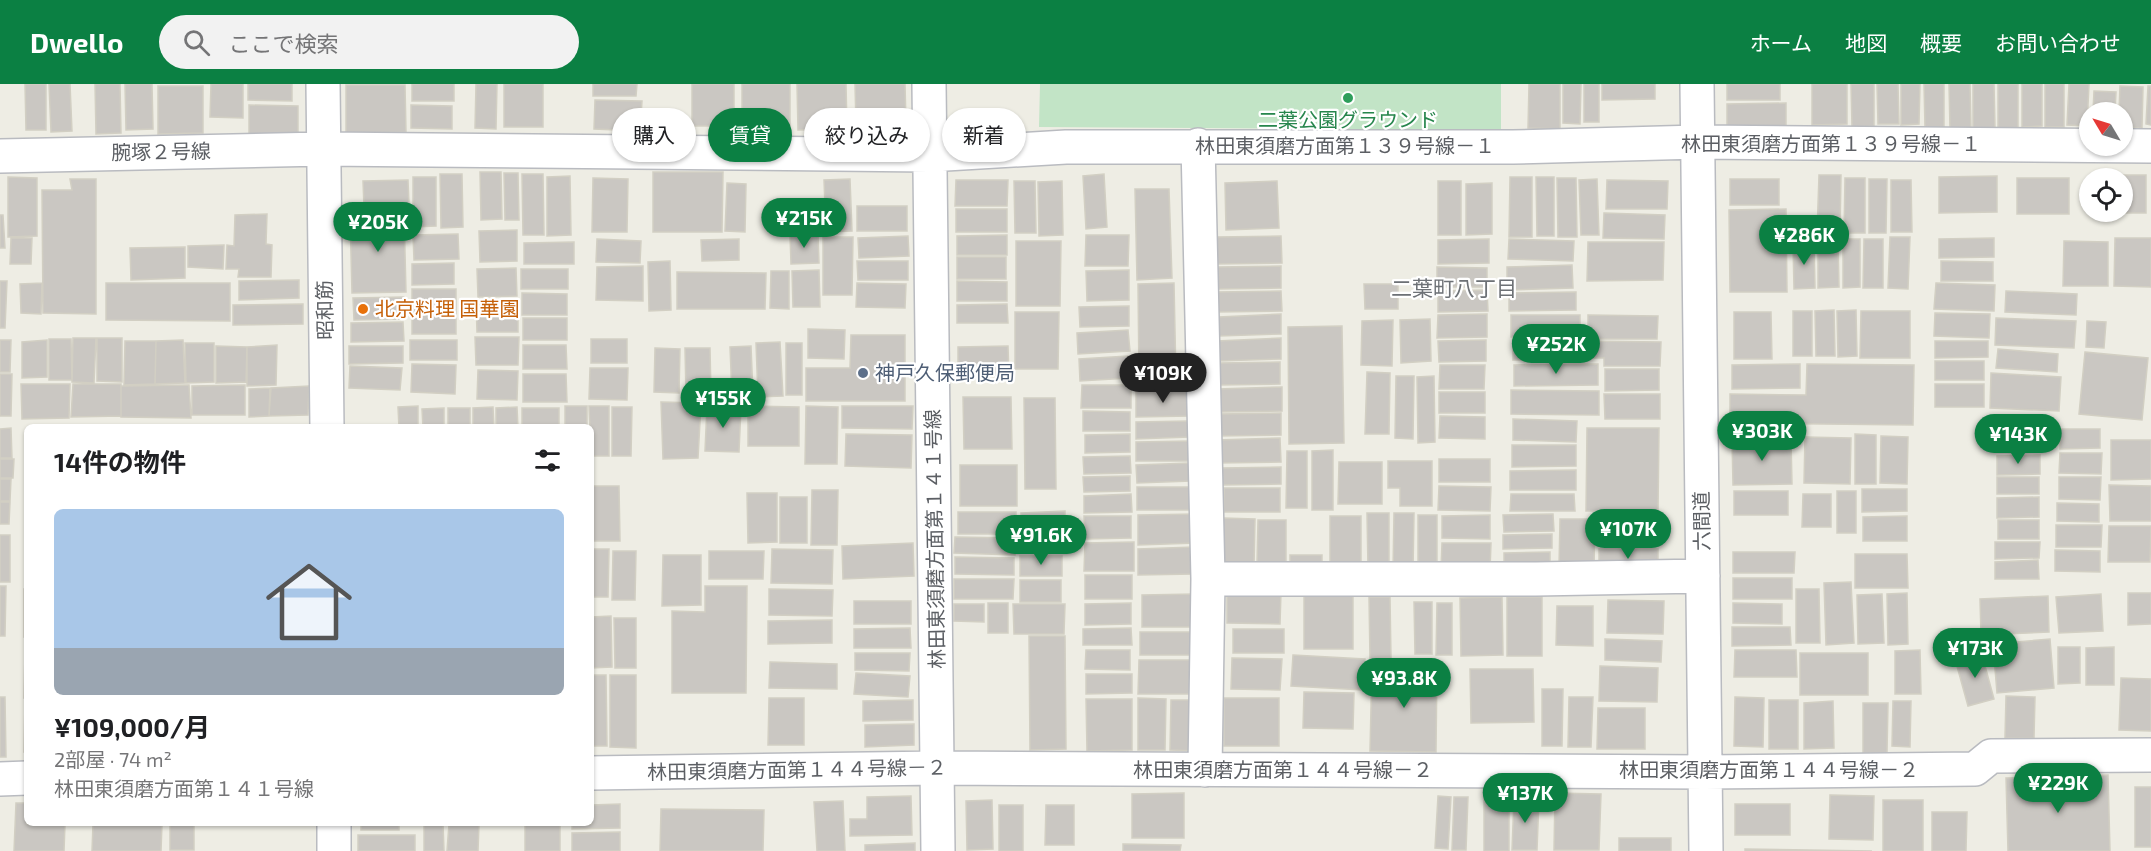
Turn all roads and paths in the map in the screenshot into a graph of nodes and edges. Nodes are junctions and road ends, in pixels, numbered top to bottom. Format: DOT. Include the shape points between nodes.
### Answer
graph roads {
  1 [pos="323,84"];
  2 [pos="929,84"];
  3 [pos="1697,84"];
  4 [pos="929,108"];
  5 [pos="1698,142"];
  6 [pos="1198,145"];
  7 [pos="2151,146"];
  8 [pos="323,148"];
  9 [pos="804,154"];
  10 [pos="930,155"];
  11 [pos="0,156"];
  12 [pos="929,162"];
  13 [pos="327,424"];
  14 [pos="1703,576"];
  15 [pos="1208,579"];
  16 [pos="2151,755"];
  17 [pos="938,768"];
  18 [pos="1205,770"];
  19 [pos="1705,772"];
  20 [pos="594,773"];
  21 [pos="0,778"];
  22 [pos="24,778"];
  23 [pos="334,826"];
  24 [pos="334,851"];
  25 [pos="938,851"];
  26 [pos="1706,851"];
  1 -- 8 [label="street, 昭和筋"];
  2 -- 4 [label="street, 林田東須磨方面第１４１号線"];
  3 -- 5 [label="street, 六間道"];
  5 -- 6 [label="street, 林田東須磨方面第１３９号線－１" via="1513,147"];
  5 -- 7 [label="street, 林田東須磨方面第１３９号線－１"];
  5 -- 14 [label="street, 六間道"];
  6 -- 10 [label="street, 林田東須磨方面第１３９号線－１"];
  6 -- 15 [label="street"];
  8 -- 9 [label="street, 林田東須磨方面第１３９号線－１"];
  8 -- 11 [label="street, 腕塚２号線"];
  8 -- 13 [label="street, 昭和筋"];
  12 -- 17 [label="street, 林田東須磨方面第１４１号線"];
  14 -- 15 [label="street"];
  14 -- 19 [label="street, 六間道"];
  15 -- 18 [label="street"];
  16 -- 19 [label="street, 林田東須磨方面第１４４号線－２" via="1991,756 1976,769"];
  17 -- 18 [label="street, 林田東須磨方面第１４４号線－２"];
  17 -- 20 [label="street, 林田東須磨方面第１４４号線－２"];
  17 -- 25 [label="street, 林田東須磨方面第１４１号線"];
  18 -- 19 [label="street, 林田東須磨方面第１４４号線－２"];
  19 -- 26 [label="street, 六間道"];
  21 -- 22 [label="street"];
  23 -- 24 [label="street"];
}
